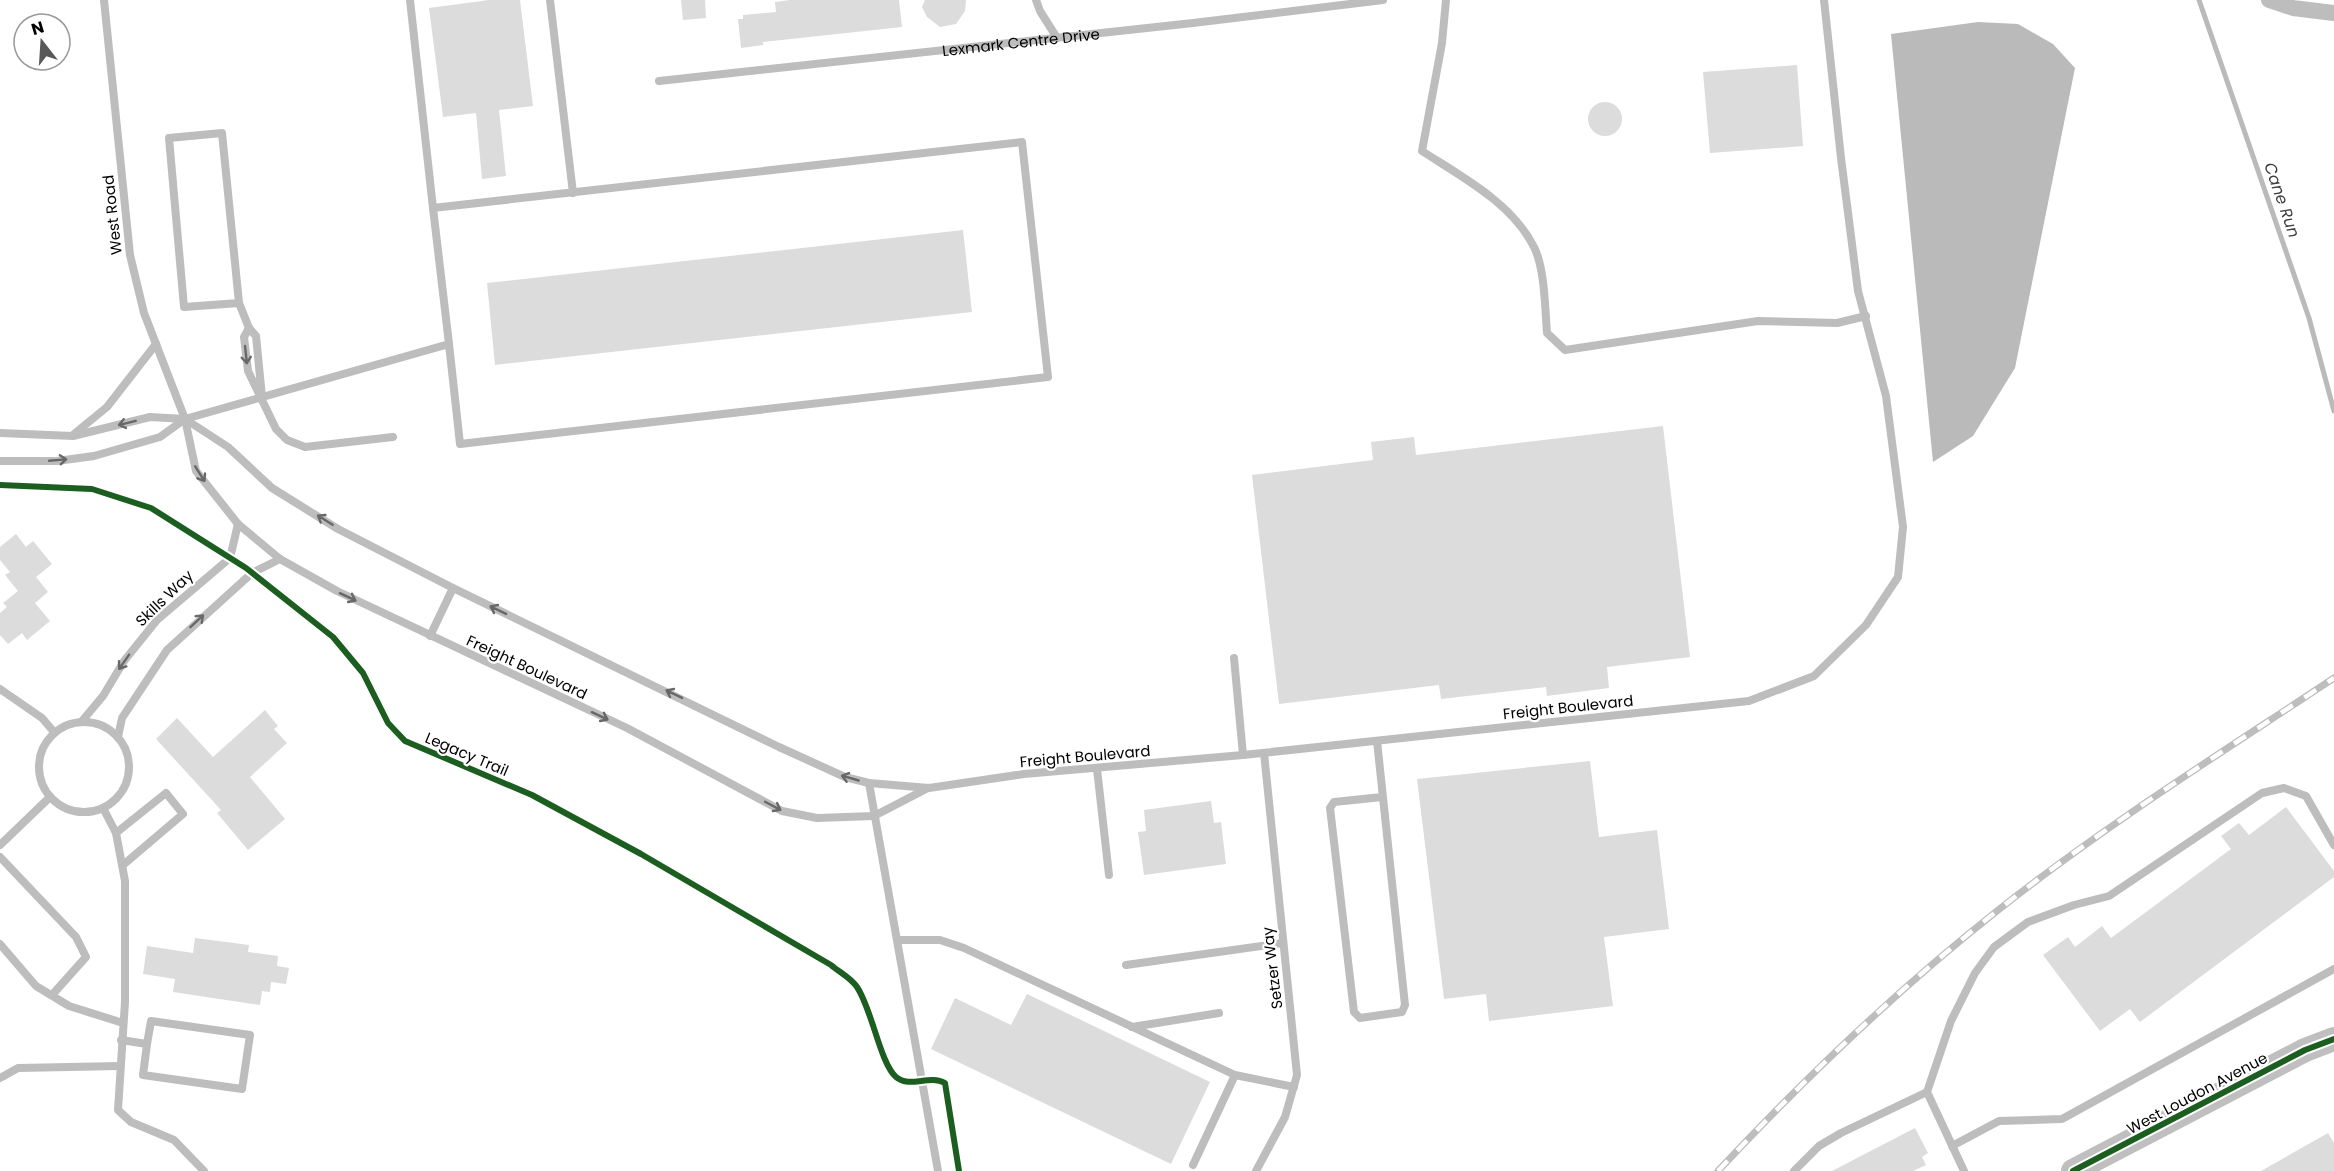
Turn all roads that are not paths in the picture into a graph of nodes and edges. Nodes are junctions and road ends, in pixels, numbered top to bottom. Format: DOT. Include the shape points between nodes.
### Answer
graph roads {
  1 [pos="104,0"];
  2 [pos="410,0"];
  3 [pos="550,0"];
  4 [pos="1036,0"];
  5 [pos="1383,0"];
  6 [pos="1446,0"];
  7 [pos="1824,0"];
  8 [pos="2269,0"];
  9 [pos="2334,13"];
  10 [pos="1058,38"];
  11 [pos="659,81"];
  12 [pos="573,193"];
  13 [pos="433,208"];
  14 [pos="239,303"];
  15 [pos="1866,316"];
  16 [pos="156,344"];
  17 [pos="449,344"];
  18 [pos="262,397"];
  19 [pos="185,418"];
  20 [pos="0,432"];
  21 [pos="73,436"];
  22 [pos="393,437"];
  23 [pos="0,460"];
  24 [pos="238,524"];
  25 [pos="280,559"];
  26 [pos="453,588"];
  27 [pos="430,636"];
  28 [pos="1234,658"];
  29 [pos="0,689"];
  30 [pos="82,721"];
  31 [pos="54,732"];
  32 [pos="118,737"];
  33 [pos="1377,741"];
  34 [pos="1264,753"];
  35 [pos="1244,755"];
  36 [pos="1097,769"];
  37 [pos="869,783"];
  38 [pos="929,788"];
  39 [pos="50,797"];
  40 [pos="1382,797"];
  41 [pos="103,807"];
  42 [pos="874,816"];
  43 [pos="116,833"];
  44 [pos="0,845"];
  45 [pos="2334,845"];
  46 [pos="0,857"];
  47 [pos="123,866"];
  48 [pos="1109,875"];
  49 [pos="898,940"];
  50 [pos="1282,943"];
  51 [pos="0,944"];
  52 [pos="1126,964"];
  53 [pos="2334,969"];
  54 [pos="52,995"];
  55 [pos="1219,1013"];
  56 [pos="123,1023"];
  57 [pos="1132,1027"];
  58 [pos="2334,1039"];
  59 [pos="121,1040"];
  60 [pos="147,1044"];
  61 [pos="120,1066"];
  62 [pos="1235,1075"];
  63 [pos="0,1078"];
  64 [pos="1294,1087"];
  65 [pos="1927,1092"];
  66 [pos="1952,1146"];
  67 [pos="1193,1165"];
  68 [pos="204,1171"];
  69 [pos="938,1171"];
  70 [pos="1256,1171"];
  71 [pos="1794,1171"];
  72 [pos="1964,1171"];
  73 [pos="2073,1171"];
  1 -- 16 [label="lane, West Road" via="130,255"];
  2 -- 13 [label="lane"];
  3 -- 12 [label="lane"];
  4 -- 10 [label="lane"];
  5 -- 10 [label="lane, Lexmark Centre Drive"];
  6 -- 15 [label="lane" via="1422,152 1473,184 1511,215 1534,247 1543,284 1547,333 1565,350 1758,321 1838,323"];
  7 -- 15 [label="lane, Freight Boulevard" via="1855,269"];
  8 -- 9 [label="street" via="2293,8"];
  10 -- 11 [label="lane, Lexmark Centre Drive"];
  12 -- 13 [label="lane"];
  12 -- 17 [label="lane" via="1022,142 1048,377 460,444"];
  13 -- 17 [label="lane"];
  14 -- 14 [label="lane" via="222,133 169,138 184,307"];
  14 -- 18 [label="lane" via="256,336"];
  15 -- 33 [label="lane, Freight Boulevard" via="1886,396 1903,527 1898,577 1866,625 1814,676 1749,700"];
  16 -- 19 [label="lane, West Road"];
  16 -- 21 [label="lane" via="107,407"];
  17 -- 18 [label="lane"];
  18 -- 19 [label="lane"];
  18 -- 22 [label="lane" via="276,429 287,440 304,447"];
  19 -- 21 [label="lane, one-way" via="150,417"];
  23 -- 19 [label="lane, one-way" via="57,461 94,456 160,437"];
  19 -- 24 [label="lane, Freight Boulevard, one-way" via="195,471"];
  26 -- 19 [label="lane, Freight Boulevard, one-way" via="338,528 272,488 228,447"];
  20 -- 21 [label="lane"];
  24 -- 25 [label="lane, Freight Boulevard"];
  24 -- 30 [label="lane, Skills Way, one-way" via="230,558 157,620"];
  25 -- 27 [label="lane, Freight Boulevard, one-way"];
  32 -- 25 [label="lane, one-way" via="122,718 167,650 252,573"];
  26 -- 27 [label="lane"];
  37 -- 26 [label="lane, Freight Boulevard, one-way" via="845,777 779,747"];
  27 -- 42 [label="lane, Freight Boulevard, one-way" via="627,728 782,811 817,818"];
  28 -- 35 [label="lane"];
  29 -- 31 [label="lane" via="42,718"];
  30 -- 31 [label="lane, Skills Way"];
  30 -- 32 [label="lane" via="102,725"];
  31 -- 39 [label="lane" via="40,752 38,767 40,781"];
  32 -- 41 [label="lane" via="126,748 128,776 123,790"];
  33 -- 34 [label="lane, Freight Boulevard"];
  33 -- 40 [label="lane"];
  34 -- 35 [label="lane, Freight Boulevard"];
  34 -- 50 [label="lane, Setzer Way"];
  35 -- 36 [label="lane, Freight Boulevard"];
  36 -- 38 [label="lane, Freight Boulevard" via="1024,774"];
  36 -- 48 [label="lane"];
  37 -- 38 [label="lane, Freight Boulevard"];
  37 -- 42 [label="lane"];
  38 -- 42 [label="lane, Freight Boulevard"];
  39 -- 41 [label="lane" via="71,810 86,812"];
  39 -- 44 [label="lane"];
  40 -- 40 [label="lane" via="1405,1005 1402,1012 1360,1018 1354,1012 1330,808 1334,802"];
  41 -- 43 [label="lane"];
  42 -- 49 [label="lane"];
  43 -- 47 [label="lane"];
  43 -- 47 [label="lane" via="166,793 183,814"];
  45 -- 65 [label="lane" via="2306,796 2284,788 2262,793 2109,896 2028,922 1994,947 1975,973 1951,1021"];
  46 -- 54 [label="lane" via="76,937 86,957"];
  47 -- 56 [label="lane"];
  49 -- 57 [label="lane" via="940,940 964,948"];
  49 -- 69 [label="lane"];
  50 -- 52 [label="lane"];
  50 -- 64 [label="lane, Setzer Way" via="1297,1075"];
  51 -- 54 [label="lane" via="36,986"];
  53 -- 66 [label="lane" via="2062,1119 1999,1121"];
  54 -- 56 [label="lane" via="69,1006"];
  55 -- 57 [label="lane"];
  56 -- 59 [label="lane"];
  57 -- 62 [label="lane"];
  58 -- 73 [label="main road, West Loudon Avenue" via="2305,1050"];
  59 -- 60 [label="lane"];
  59 -- 61 [label="lane"];
  60 -- 60 [label="lane" via="143,1075 242,1089 250,1035 151,1021"];
  61 -- 63 [label="lane" via="18,1068"];
  61 -- 68 [label="lane" via="118,1110 131,1122 174,1140"];
  62 -- 64 [label="lane"];
  62 -- 67 [label="lane"];
  64 -- 70 [label="lane, Setzer Way" via="1285,1117"];
  65 -- 66 [label="lane"];
  65 -- 71 [label="lane" via="1833,1137"];
  66 -- 72 [label="lane"];
}
